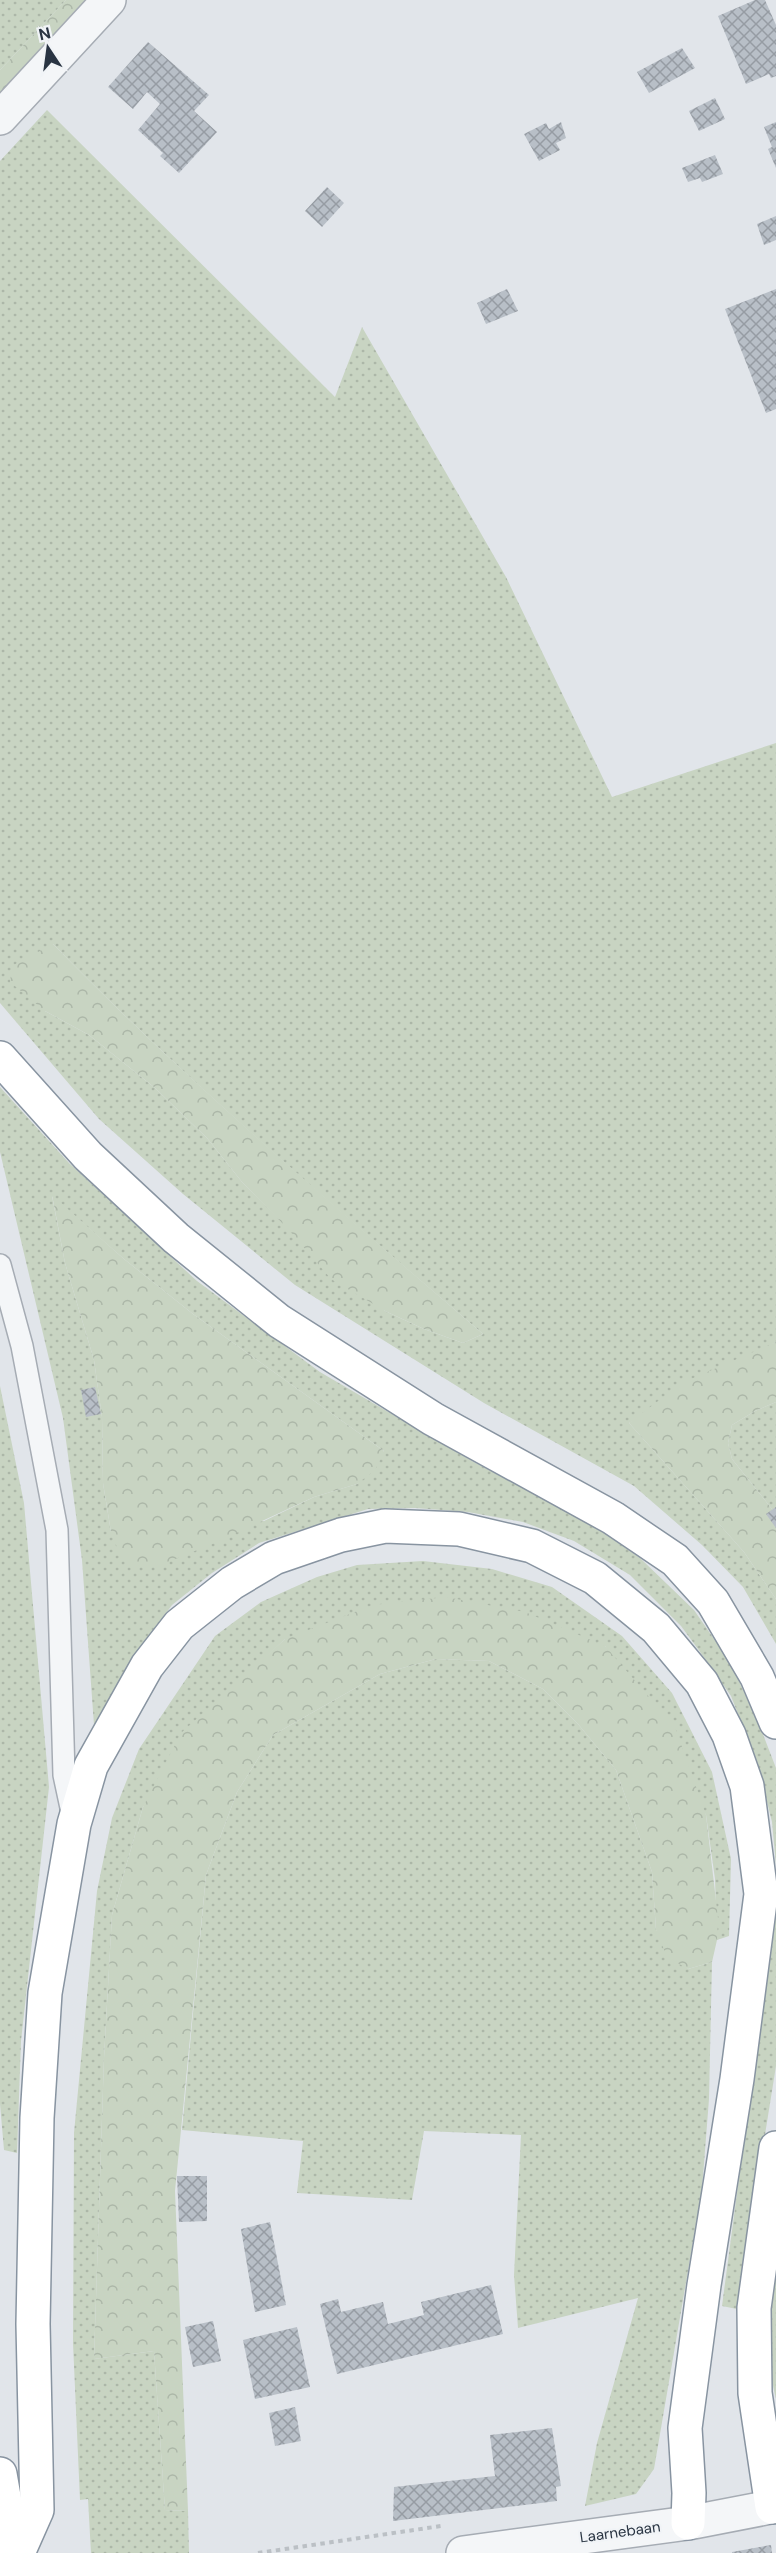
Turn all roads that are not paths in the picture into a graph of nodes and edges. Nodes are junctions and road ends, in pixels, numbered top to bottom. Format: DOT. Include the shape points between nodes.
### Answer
graph roads {
  1 [pos="109,0"];
  2 [pos="0,118"];
  3 [pos="0,1058"];
  4 [pos="0,1265"];
  5 [pos="776,1722"];
  6 [pos="75,1824"];
  7 [pos="776,2148"];
  8 [pos="0,2474"];
  9 [pos="774,2506"];
  10 [pos="688,2523"];
  11 [pos="16,2553"];
  12 [pos="463,2553"];
  1 -- 2 [label="street"];
  3 -- 5 [label="highway" via="96,1164 176,1238 279,1321 433,1419 613,1518 675,1560 713,1602 757,1677"];
  4 -- 6 [label="lane" via="22,1347 57,1530 64,1775"];
  6 -- 10 [label="highway" via="91,1766 147,1666 180,1625 232,1583 274,1558 342,1535 385,1526 459,1529 532,1546 595,1578 656,1628 702,1683 729,1735 747,1786 761,1894 685,2428"];
  6 -- 11 [label="highway" via="45,1993 38,2118 33,2324 37,2510"];
  7 -- 9 [label="highway" via="754,2308 755,2393"];
  8 -- 11 [label="highway"];
  9 -- 10 [label="street, Laarnebaan"];
  10 -- 12 [label="street, Laarnebaan"];
}
